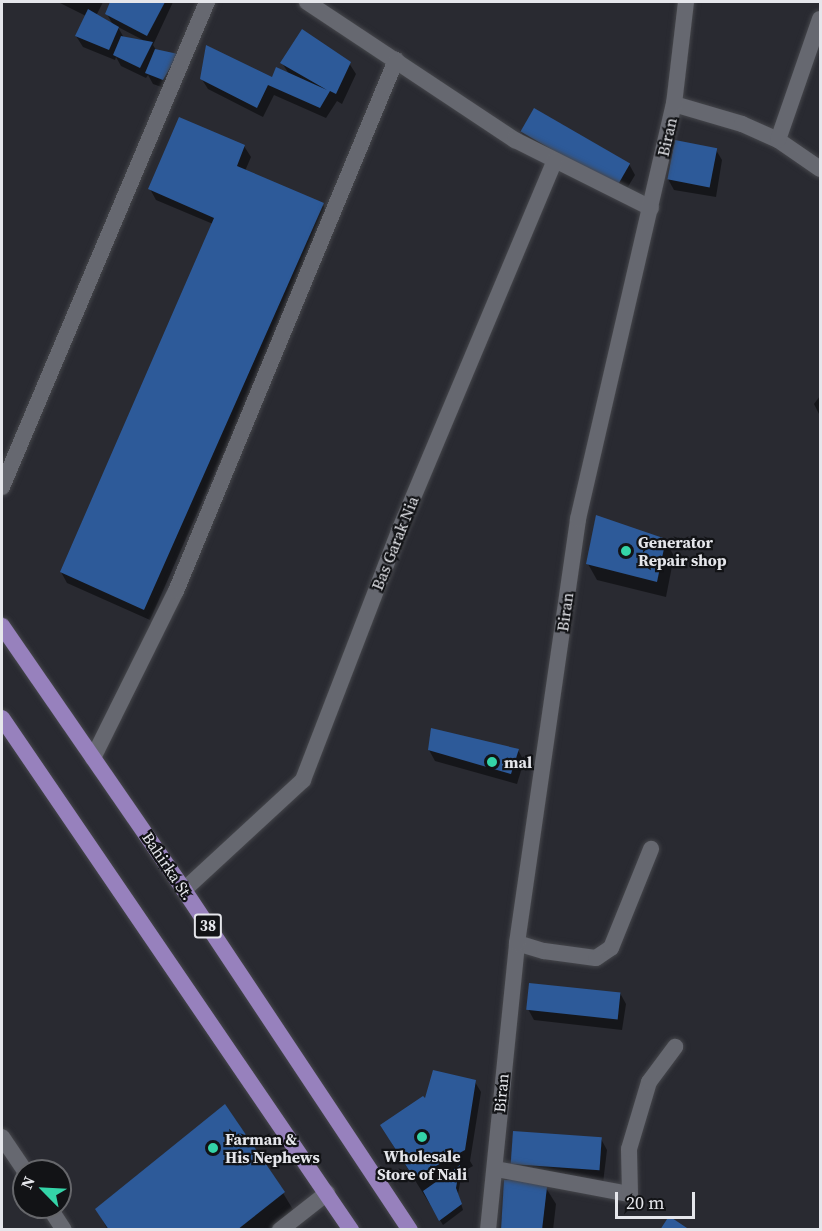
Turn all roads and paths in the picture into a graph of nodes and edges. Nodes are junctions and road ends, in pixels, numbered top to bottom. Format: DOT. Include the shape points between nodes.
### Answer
graph roads {
  1 [pos="207,2"];
  2 [pos="307,2"];
  3 [pos="686,2"];
  4 [pos="820,19"];
  5 [pos="396,60"];
  6 [pos="674,104"];
  7 [pos="778,140"];
  8 [pos="555,160"];
  9 [pos="820,169"];
  10 [pos="651,208"];
  11 [pos="2,487"];
  12 [pos="2,626"];
  13 [pos="2,718"];
  14 [pos="93,758"];
  15 [pos="651,849"];
  16 [pos="184,890"];
  17 [pos="517,943"];
  18 [pos="675,1047"];
  19 [pos="2,1137"];
  20 [pos="17,1159"];
  21 [pos="496,1169"];
  22 [pos="327,1194"];
  23 [pos="280,1230"];
  24 [pos="351,1230"];
  25 [pos="410,1230"];
  26 [pos="488,1230"];
  1 -- 11 [label="street"];
  2 -- 5 [label="street"];
  3 -- 6 [label="street, Biran"];
  4 -- 7 [label="street"];
  5 -- 8 [label="street" via="515,140"];
  5 -- 14 [label="street" via="176,591"];
  6 -- 7 [label="street" via="742,124"];
  6 -- 10 [label="street, Biran"];
  7 -- 9 [label="street"];
  8 -- 10 [label="street"];
  8 -- 16 [label="street, Bas Garak Nia" via="399,531 303,780"];
  10 -- 17 [label="street, Biran" via="578,519"];
  12 -- 14 [label="main road, Bahirka St. / 38"];
  13 -- 22 [label="main road"];
  14 -- 16 [label="main road, Bahirka St. / 38"];
  15 -- 17 [label="street" via="611,948 596,958"];
  16 -- 25 [label="main road, Bahirka St. / 38"];
  17 -- 21 [label="street, Biran"];
  18 -- 21 [label="street" via="649,1082 629,1149 630,1194"];
  19 -- 20 [label="street"];
  21 -- 26 [label="street, Biran"];
  22 -- 23 [label="street"];
  22 -- 24 [label="main road"];
}
